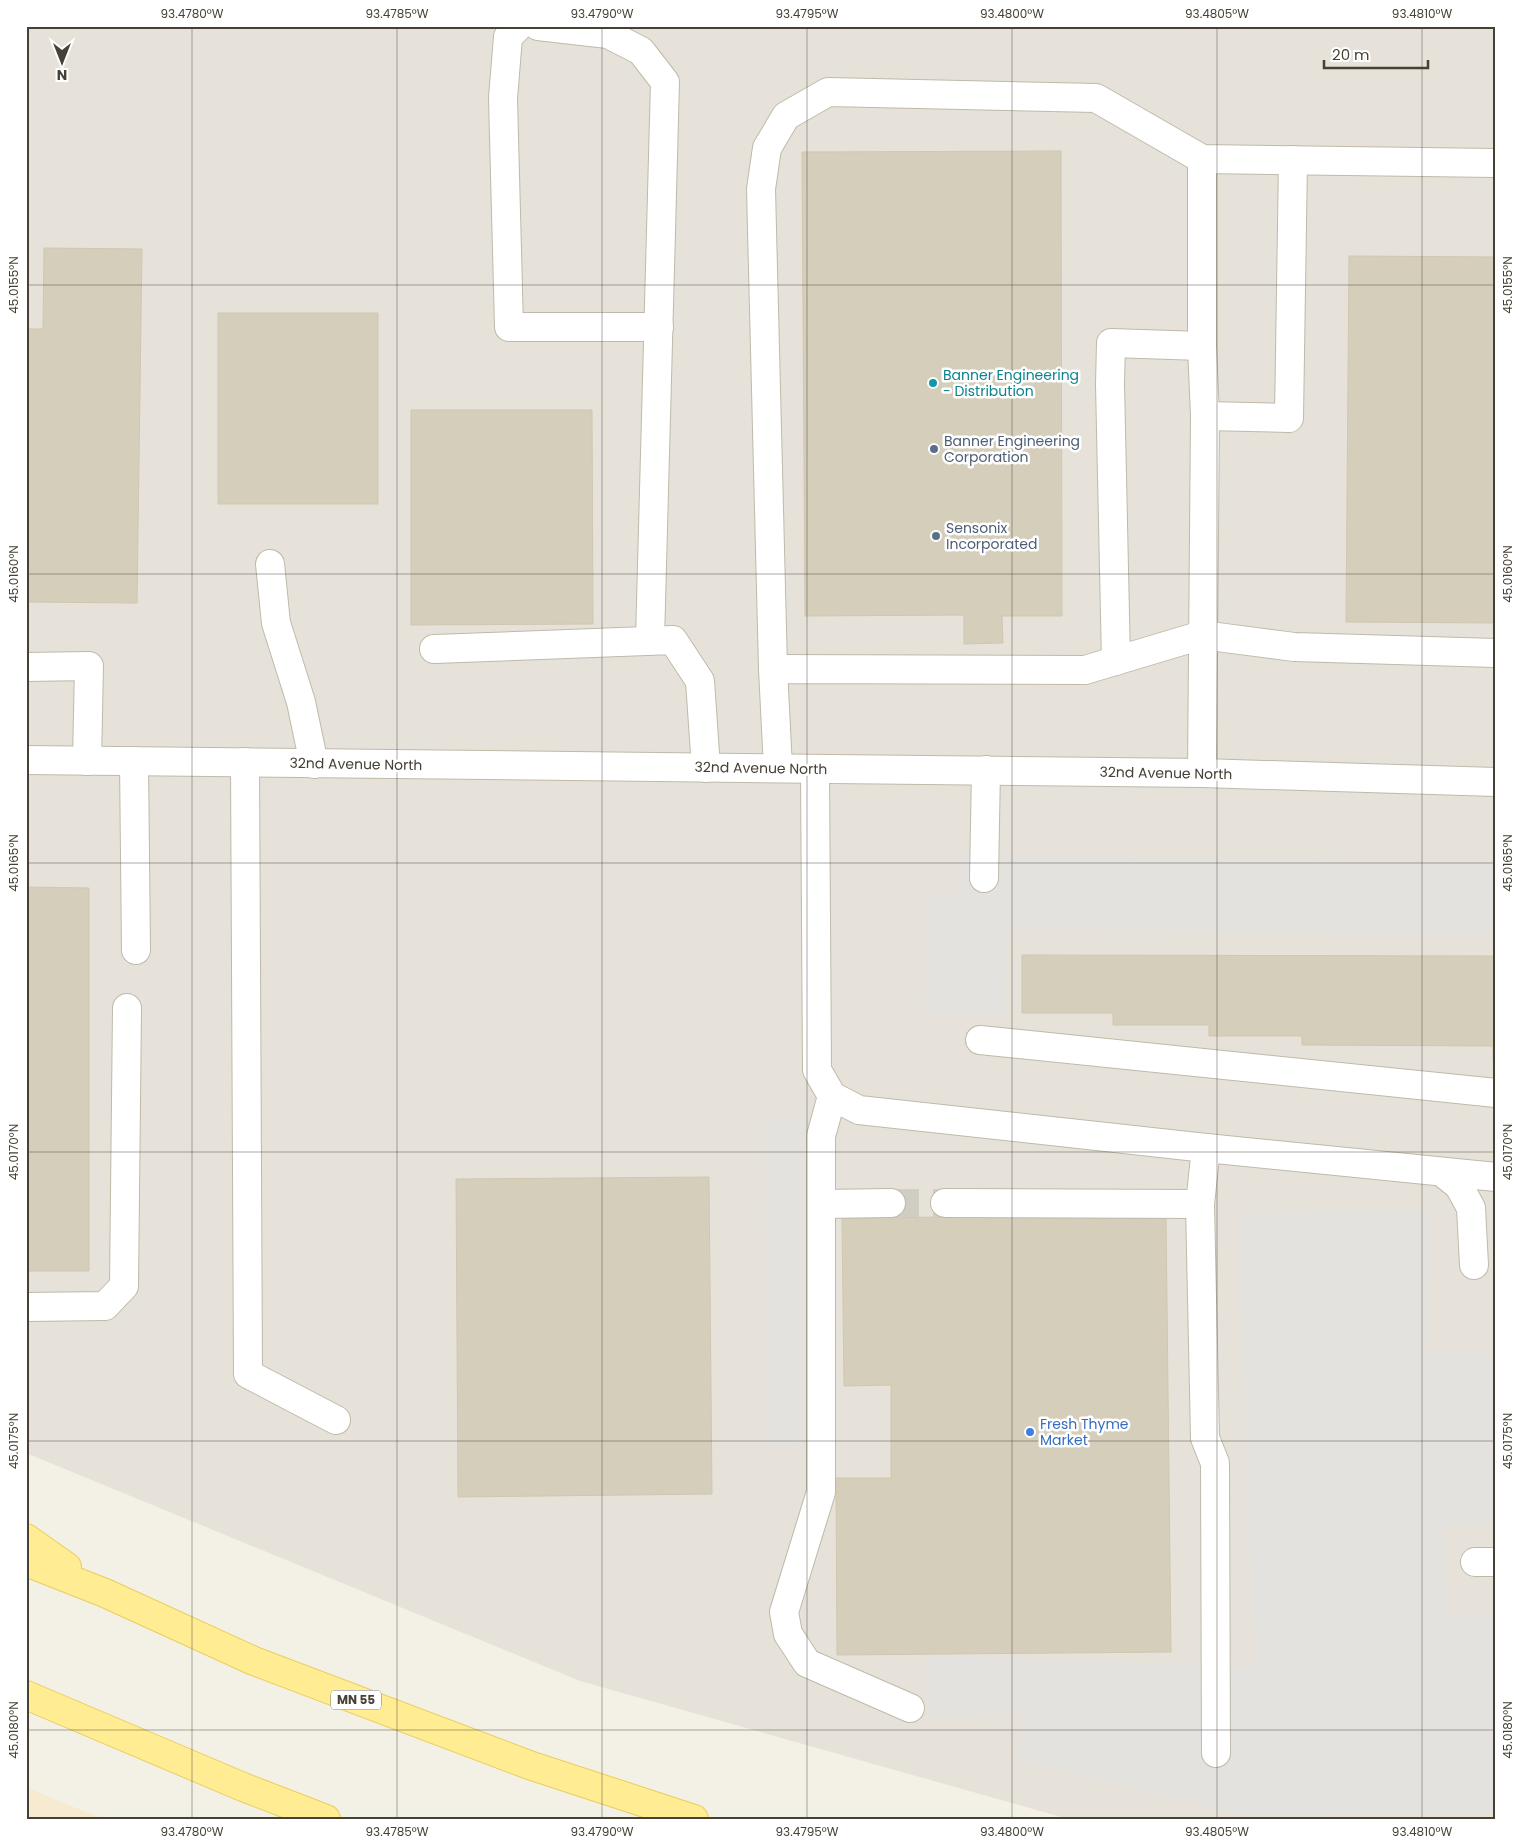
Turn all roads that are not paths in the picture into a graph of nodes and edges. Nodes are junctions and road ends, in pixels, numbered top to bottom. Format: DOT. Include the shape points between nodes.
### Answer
graph roads {
  1 [pos="519,26"];
  2 [pos="538,26"];
  3 [pos="1202,159"];
  4 [pos="1293,160"];
  5 [pos="1496,164"];
  6 [pos="659,327"];
  7 [pos="1202,346"];
  8 [pos="1204,416"];
  9 [pos="270,564"];
  10 [pos="1202,635"];
  11 [pos="650,640"];
  12 [pos="434,649"];
  13 [pos="1496,653"];
  14 [pos="1116,661"];
  15 [pos="26,667"];
  16 [pos="772,669"];
  17 [pos="26,760"];
  18 [pos="87,761"];
  19 [pos="134,761"];
  20 [pos="245,762"];
  21 [pos="314,764"];
  22 [pos="706,768"];
  23 [pos="778,768"];
  24 [pos="815,769"];
  25 [pos="986,770"];
  26 [pos="1202,773"];
  27 [pos="1496,782"];
  28 [pos="984,878"];
  29 [pos="136,950"];
  30 [pos="127,1008"];
  31 [pos="980,1040"];
  32 [pos="1496,1093"];
  33 [pos="832,1096"];
  34 [pos="1206,1148"];
  35 [pos="1443,1173"];
  36 [pos="1496,1177"];
  37 [pos="891,1203"];
  38 [pos="945,1203"];
  39 [pos="820,1204"];
  40 [pos="1200,1204"];
  41 [pos="1474,1265"];
  42 [pos="26,1307"];
  43 [pos="336,1420"];
  44 [pos="26,1538"];
  45 [pos="26,1562"];
  46 [pos="105,1593"];
  47 [pos="26,1695"];
  48 [pos="910,1708"];
  49 [pos="1216,1753"];
  50 [pos="326,1819"];
  51 [pos="694,1819"];
  1 -- 6 [label="street" via="508,37 503,98 509,327"];
  2 -- 6 [label="street" via="608,34 641,51 665,82"];
  3 -- 4 [label="street"];
  3 -- 7 [label="street"];
  3 -- 16 [label="street" via="1096,98 828,92 786,116 767,148 762,189"];
  4 -- 5 [label="street"];
  4 -- 8 [label="street" via="1289,418"];
  6 -- 11 [label="street"];
  7 -- 8 [label="street"];
  7 -- 14 [label="street" via="1111,344"];
  8 -- 10 [label="street"];
  9 -- 21 [label="street" via="276,623 301,702"];
  10 -- 13 [label="street" via="1294,647"];
  10 -- 14 [label="street"];
  10 -- 26 [label="street"];
  11 -- 12 [label="street"];
  11 -- 22 [label="street" via="673,640 700,682"];
  14 -- 16 [label="street" via="1085,670"];
  15 -- 18 [label="street" via="89,666"];
  16 -- 23 [label="street"];
  17 -- 18 [label="street, 32nd Avenue North"];
  18 -- 19 [label="street, 32nd Avenue North"];
  19 -- 20 [label="street, 32nd Avenue North"];
  19 -- 29 [label="street"];
  20 -- 21 [label="street, 32nd Avenue North"];
  20 -- 43 [label="street" via="248,1374"];
  21 -- 22 [label="street, 32nd Avenue North"];
  22 -- 23 [label="street, 32nd Avenue North"];
  23 -- 24 [label="street, 32nd Avenue North"];
  24 -- 25 [label="street, 32nd Avenue North"];
  24 -- 33 [label="street" via="817,1070"];
  25 -- 26 [label="street, 32nd Avenue North"];
  25 -- 28 [label="street"];
  26 -- 27 [label="street, 32nd Avenue North"];
  30 -- 42 [label="street" via="124,1286 104,1306"];
  31 -- 32 [label="street"];
  33 -- 34 [label="street" via="860,1110"];
  33 -- 39 [label="street" via="821,1136"];
  34 -- 35 [label="street"];
  34 -- 40 [label="street"];
  35 -- 36 [label="street"];
  35 -- 41 [label="street" via="1459,1186 1470,1208"];
  37 -- 39 [label="street"];
  38 -- 40 [label="street"];
  39 -- 48 [label="street" via="820,1492 784,1612 788,1634 807,1663"];
  40 -- 49 [label="street" via="1204,1438 1215,1463"];
  44 -- 46 [label="main road"];
  45 -- 46 [label="main road, MN 55"];
  46 -- 51 [label="main road, MN 55" via="254,1662 532,1766"];
  47 -- 50 [label="main road"];
}
